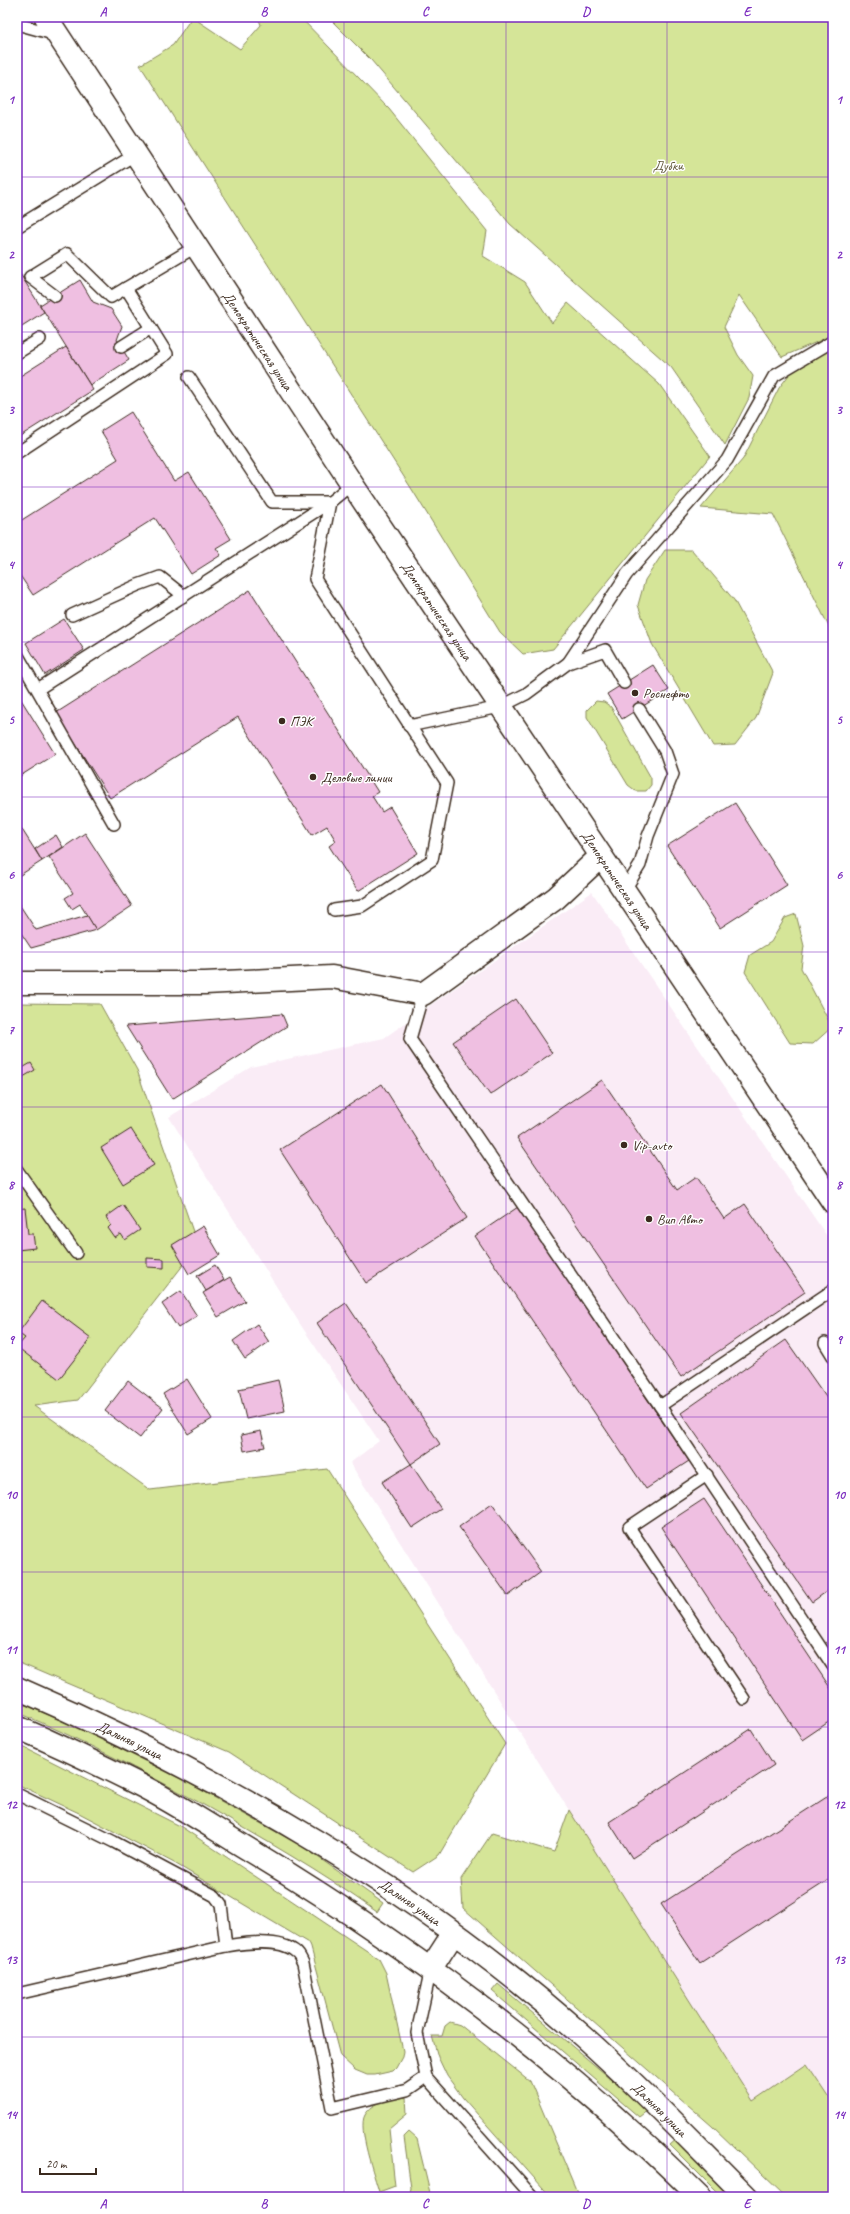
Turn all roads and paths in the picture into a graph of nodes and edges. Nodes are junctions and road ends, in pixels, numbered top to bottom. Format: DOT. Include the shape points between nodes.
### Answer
graph roads {
  1 [pos="46,17"];
  2 [pos="17,24"];
  3 [pos="58,36"];
  4 [pos="136,154"];
  5 [pos="17,227"];
  6 [pos="196,246"];
  7 [pos="126,288"];
  8 [pos="55,296"];
  9 [pos="151,328"];
  10 [pos="40,338"];
  11 [pos="833,341"];
  12 [pos="122,347"];
  13 [pos="17,353"];
  14 [pos="190,377"];
  15 [pos="17,453"];
  16 [pos="352,484"];
  17 [pos="330,502"];
  18 [pos="184,596"];
  19 [pos="72,615"];
  20 [pos="17,654"];
  21 [pos="568,663"];
  22 [pos="624,683"];
  23 [pos="38,689"];
  24 [pos="500,706"];
  25 [pos="639,709"];
  26 [pos="409,726"];
  27 [pos="114,824"];
  28 [pos="600,857"];
  29 [pos="624,891"];
  30 [pos="334,910"];
  31 [pos="17,983"];
  32 [pos="423,994"];
  33 [pos="17,1170"];
  34 [pos="833,1202"];
  35 [pos="76,1253"];
  36 [pos="833,1290"];
  37 [pos="824,1343"];
  38 [pos="833,1356"];
  39 [pos="660,1406"];
  40 [pos="706,1475"];
  41 [pos="833,1666"];
  42 [pos="17,1688"];
  43 [pos="744,1699"];
  44 [pos="17,1727"];
  45 [pos="17,1794"];
  46 [pos="453,1934"];
  47 [pos="226,1946"];
  48 [pos="431,1968"];
  49 [pos="17,1994"];
  50 [pos="426,2077"];
  51 [pos="669,2118"];
  52 [pos="644,2142"];
  53 [pos="532,2197"];
  54 [pos="700,2197"];
  55 [pos="747,2197"];
  1 -- 3 [label="main road, Демократическая улица"];
  2 -- 3 [label="lane"];
  3 -- 4 [label="main road, Демократическая улица"];
  4 -- 5 [label="lane"];
  4 -- 6 [label="main road, Демократическая улица"];
  6 -- 7 [label="lane"];
  6 -- 16 [label="main road, Демократическая улица"];
  7 -- 8 [label="lane" via="111,297 68,254 30,277"];
  7 -- 9 [label="lane"];
  9 -- 12 [label="lane"];
  9 -- 15 [label="lane" via="167,354"];
  10 -- 13 [label="lane"];
  11 -- 21 [label="lane" via="774,376 727,460 627,574"];
  14 -- 17 [label="lane" via="272,502"];
  16 -- 17 [label="lane"];
  16 -- 24 [label="main road, Демократическая улица"];
  17 -- 18 [label="lane"];
  17 -- 26 [label="lane" via="315,579"];
  18 -- 19 [label="lane" via="160,577"];
  18 -- 23 [label="lane"];
  20 -- 23 [label="lane"];
  21 -- 22 [label="lane" via="605,650"];
  21 -- 24 [label="lane" via="526,694"];
  23 -- 27 [label="lane"];
  24 -- 26 [label="lane"];
  24 -- 28 [label="main road, Демократическая улица"];
  25 -- 29 [label="lane" via="664,751 673,774 648,836 640,865"];
  26 -- 30 [label="lane" via="447,783 432,860 362,906"];
  28 -- 29 [label="main road, Демократическая улица"];
  28 -- 32 [label="main road" via="556,898"];
  29 -- 34 [label="main road, Демократическая улица"];
  31 -- 32 [label="main road" via="205,983 332,977"];
  32 -- 39 [label="lane" via="410,1039"];
  33 -- 35 [label="lane"];
  36 -- 39 [label="lane"];
  37 -- 38 [label="lane"];
  39 -- 40 [label="lane"];
  40 -- 41 [label="lane"];
  40 -- 43 [label="lane" via="629,1527"];
  42 -- 46 [label="main road, Дальняя улица" via="151,1749 237,1797 348,1860"];
  44 -- 48 [label="main road" via="140,1785 326,1896"];
  45 -- 47 [label="lane" via="215,1896 221,1904"];
  46 -- 48 [label="main road"];
  46 -- 51 [label="main road, Дальняя улица" via="505,1972 586,2039"];
  47 -- 49 [label="lane"];
  47 -- 50 [label="lane" via="252,1942 286,1946 297,1953 303,1963 332,2108 407,2090"];
  48 -- 50 [label="lane" via="418,2033"];
  48 -- 52 [label="main road" via="499,2020"];
  50 -- 53 [label="lane"];
  51 -- 52 [label="main road"];
  51 -- 55 [label="main road, Дальняя улица"];
  52 -- 54 [label="main road"];
}
